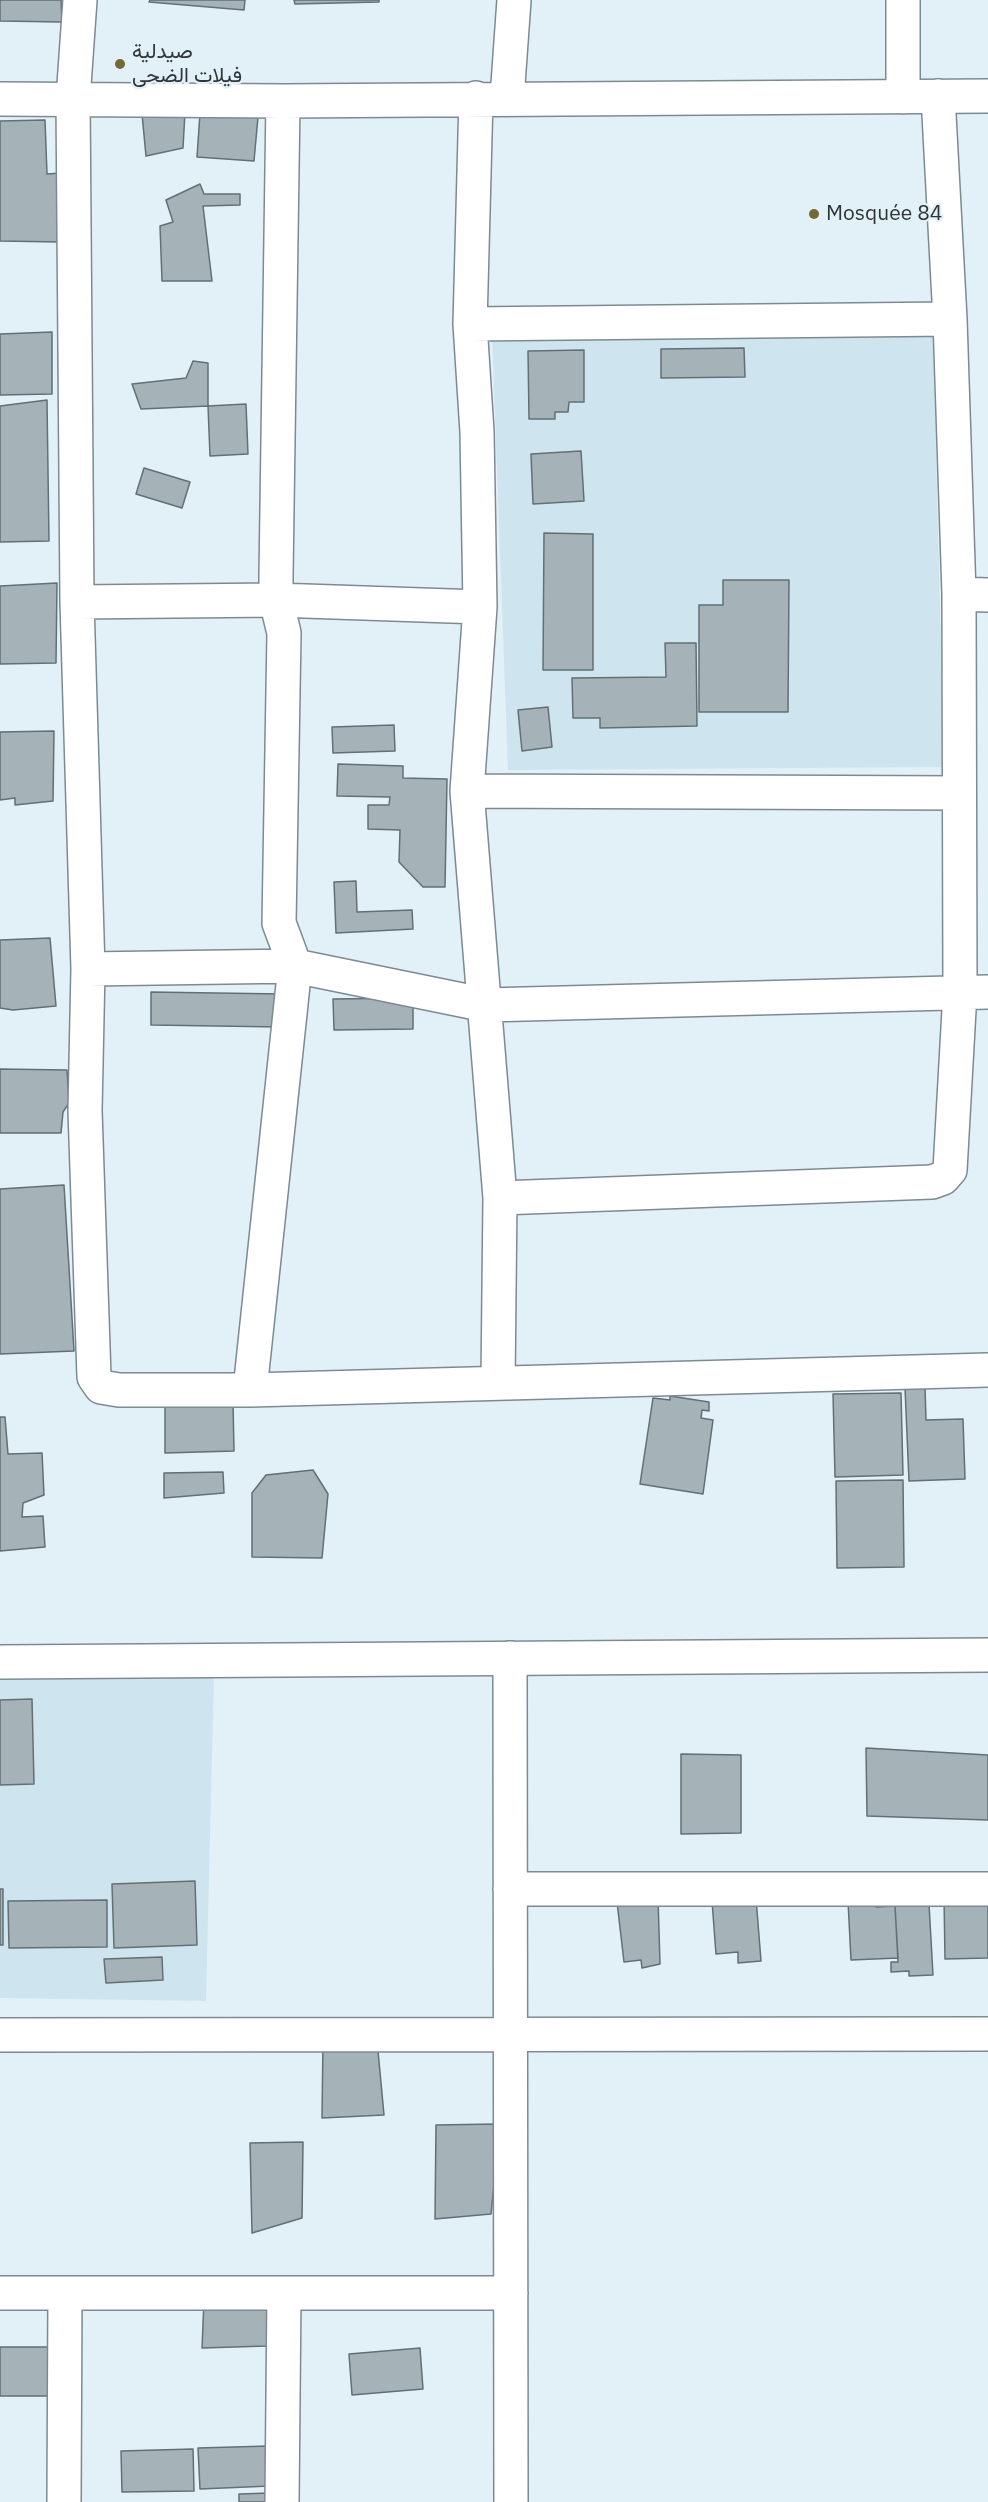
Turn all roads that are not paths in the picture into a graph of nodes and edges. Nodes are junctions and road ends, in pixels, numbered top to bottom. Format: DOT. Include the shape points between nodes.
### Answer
graph roads {
  1 [pos="80,0"];
  2 [pos="514,0"];
  3 [pos="903,0"];
  4 [pos="938,96"];
  5 [pos="988,96"];
  6 [pos="903,97"];
  7 [pos="492,98"];
  8 [pos="0,99"];
  9 [pos="73,99"];
  10 [pos="283,101"];
  11 [pos="950,319"];
  12 [pos="470,324"];
  13 [pos="974,594"];
  14 [pos="276,600"];
  15 [pos="77,602"];
  16 [pos="480,607"];
  17 [pos="467,791"];
  18 [pos="958,793"];
  19 [pos="295,966"];
  20 [pos="88,969"];
  21 [pos="974,992"];
  22 [pos="486,1005"];
  23 [pos="500,1198"];
  24 [pos="988,1370"];
  25 [pos="498,1382"];
  26 [pos="250,1390"];
  27 [pos="988,1655"];
  28 [pos="510,1658"];
  29 [pos="0,1662"];
  30 [pos="510,1889"];
  31 [pos="988,1889"];
  32 [pos="510,2033"];
  33 [pos="988,2034"];
  34 [pos="0,2035"];
  35 [pos="0,2293"];
  36 [pos="65,2293"];
  37 [pos="284,2293"];
  38 [pos="511,2293"];
  39 [pos="64,2502"];
  40 [pos="282,2502"];
  41 [pos="511,2502"];
  1 -- 9 [label="street"];
  2 -- 7 [label="street"];
  3 -- 6 [label="street"];
  4 -- 5 [label="street"];
  4 -- 6 [label="street"];
  4 -- 11 [label="street"];
  6 -- 7 [label="street"];
  7 -- 10 [label="street"];
  7 -- 12 [label="street"];
  8 -- 9 [label="street"];
  9 -- 10 [label="street"];
  9 -- 15 [label="street"];
  10 -- 14 [label="street"];
  11 -- 12 [label="street"];
  11 -- 13 [label="street"];
  12 -- 16 [label="street" via="477,432"];
  13 -- 18 [label="street"];
  14 -- 15 [label="street"];
  14 -- 16 [label="street"];
  14 -- 19 [label="street" via="284,633 279,923"];
  15 -- 20 [label="street"];
  16 -- 17 [label="street"];
  17 -- 18 [label="street"];
  17 -- 22 [label="street"];
  18 -- 21 [label="street"];
  19 -- 20 [label="street"];
  19 -- 22 [label="street"];
  19 -- 26 [label="street"];
  20 -- 26 [label="street" via="86,1110 94,1377 101,1387 119,1390"];
  21 -- 22 [label="street"];
  21 -- 23 [label="street" via="950,1170 943,1178 933,1182"];
  22 -- 23 [label="street"];
  23 -- 25 [label="street"];
  24 -- 25 [label="street"];
  25 -- 26 [label="street"];
  27 -- 28 [label="street"];
  28 -- 29 [label="street"];
  28 -- 30 [label="street"];
  30 -- 31 [label="street"];
  30 -- 32 [label="street"];
  32 -- 33 [label="street"];
  32 -- 34 [label="street"];
  32 -- 38 [label="street"];
  35 -- 36 [label="street"];
  36 -- 37 [label="street"];
  36 -- 39 [label="street"];
  37 -- 38 [label="street"];
  37 -- 40 [label="street"];
  38 -- 41 [label="street"];
}
